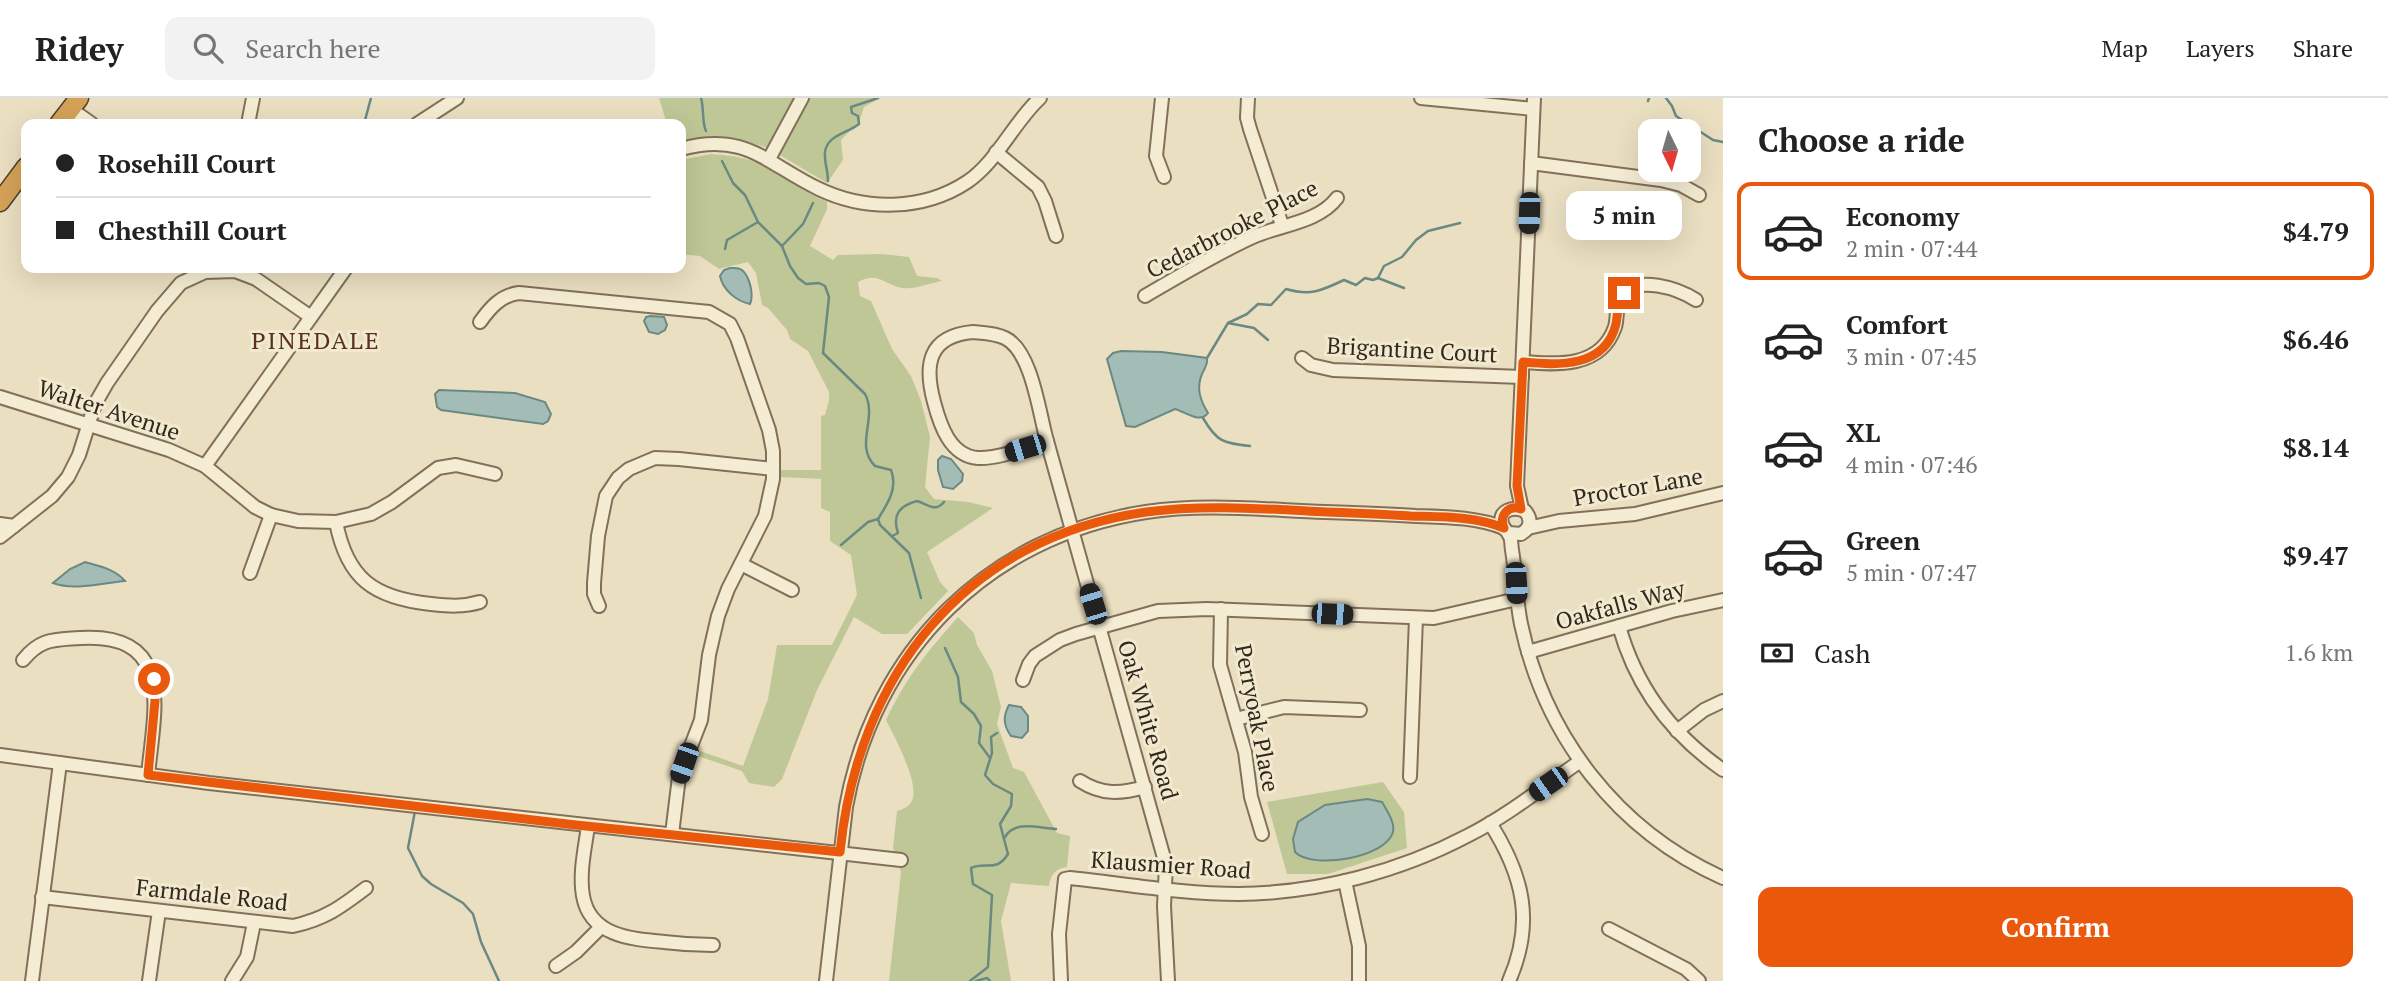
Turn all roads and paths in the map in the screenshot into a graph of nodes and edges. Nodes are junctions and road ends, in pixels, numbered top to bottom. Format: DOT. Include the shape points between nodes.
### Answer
graph roads {
  1 [pos="253,98"];
  2 [pos="457,98"];
  3 [pos="802,98"];
  4 [pos="1040,98"];
  5 [pos="1162,98"];
  6 [pos="1248,98"];
  7 [pos="1421,98"];
  8 [pos="1440,99"];
  9 [pos="75,103"];
  10 [pos="1533,103"];
  11 [pos="63,119"];
  12 [pos="88,119"];
  13 [pos="249,119"];
  14 [pos="425,119"];
  15 [pos="686,148"];
  16 [pos="996,152"];
  17 [pos="769,159"];
  18 [pos="1531,163"];
  19 [pos="21,173"];
  20 [pos="1164,177"];
  21 [pos="1699,195"];
  22 [pos="1,198"];
  23 [pos="1337,198"];
  24 [pos="1282,225"];
  25 [pos="1056,236"];
  26 [pos="204,273"];
  27 [pos="242,273"];
  28 [pos="342,273"];
  29 [pos="1145,296"];
  30 [pos="1696,300"];
  31 [pos="311,317"];
  32 [pos="480,322"];
  33 [pos="1302,358"];
  34 [pos="1523,362"];
  35 [pos="1522,377"];
  36 [pos="0,397"];
  37 [pos="89,425"];
  38 [pos="1047,441"];
  39 [pos="205,466"];
  40 [pos="773,469"];
  41 [pos="495,474"];
  42 [pos="1723,493"];
  43 [pos="1516,509"];
  44 [pos="271,515"];
  45 [pos="1475,519"];
  46 [pos="1559,521"];
  47 [pos="336,522"];
  48 [pos="0,523"];
  49 [pos="14,526"];
  50 [pos="1072,530"];
  51 [pos="1515,531"];
  52 [pos="0,537"];
  53 [pos="741,564"];
  54 [pos="250,573"];
  55 [pos="792,590"];
  56 [pos="1517,599"];
  57 [pos="1723,600"];
  58 [pos="480,602"];
  59 [pos="599,606"];
  60 [pos="1221,609"];
  61 [pos="1416,618"];
  62 [pos="1619,626"];
  63 [pos="1100,627"];
  64 [pos="1528,652"];
  65 [pos="23,660"];
  66 [pos="1023,680"];
  67 [pos="1723,701"];
  68 [pos="1360,710"];
  69 [pos="1236,719"];
  70 [pos="1677,731"];
  71 [pos="0,755"];
  72 [pos="1579,762"];
  73 [pos="60,763"];
  74 [pos="1723,770"];
  75 [pos="148,775"];
  76 [pos="1410,777"];
  77 [pos="1080,780"];
  78 [pos="1145,787"];
  79 [pos="1490,823"];
  80 [pos="588,826"];
  81 [pos="672,834"];
  82 [pos="1262,834"];
  83 [pos="840,852"];
  84 [pos="901,860"];
  85 [pos="1723,878"];
  86 [pos="1345,881"];
  87 [pos="366,888"];
  88 [pos="1166,889"];
  89 [pos="42,897"];
  90 [pos="159,911"];
  91 [pos="254,923"];
  92 [pos="601,927"];
  93 [pos="1609,929"];
  94 [pos="713,945"];
  95 [pos="556,966"];
  96 [pos="32,981"];
  97 [pos="149,981"];
  98 [pos="232,981"];
  99 [pos="826,981"];
  100 [pos="1061,981"];
  101 [pos="1168,981"];
  102 [pos="1359,981"];
  103 [pos="1509,981"];
  104 [pos="1699,981"];
  1 -- 13 [label="street"];
  2 -- 14 [label="street"];
  3 -- 17 [label="street"];
  4 -- 16 [label="street"];
  5 -- 20 [label="street" via="1156,156"];
  6 -- 24 [label="street" via="1250,129"];
  7 -- 8 [label="street"];
  8 -- 10 [label="street"];
  9 -- 11 [label="highway"];
  9 -- 12 [label="street"];
  10 -- 18 [label="street"];
  15 -- 17 [label="street" via="723,144"];
  16 -- 17 [label="street" via="960,186 937,198 905,204 840,197"];
  16 -- 25 [label="street" via="1038,187"];
  18 -- 21 [label="street" via="1661,180"];
  18 -- 34 [label="street"];
  19 -- 22 [label="highway"];
  23 -- 24 [label="street, Cedarbrooke Place" via="1325,211"];
  24 -- 29 [label="street, Cedarbrooke Place" via="1224,251"];
  26 -- 37 [label="street" via="190,277 172,293 121,362 95,404"];
  27 -- 31 [label="street"];
  28 -- 31 [label="street"];
  30 -- 34 [label="street" via="1674,290 1633,286 1621,296 1614,330 1597,352 1569,364"];
  31 -- 39 [label="street"];
  32 -- 40 [label="street" via="494,304 514,293 709,312 724,319 734,331 766,422"];
  33 -- 35 [label="street, Brigantine Court" via="1334,370"];
  34 -- 35 [label="street"];
  35 -- 43 [label="street"];
  36 -- 37 [label="street, Walter Avenue"];
  37 -- 39 [label="street, Walter Avenue"];
  37 -- 49 [label="street" via="68,477"];
  38 -- 38 [label="street, Oak White Road" via="978,458 958,449 939,419 928,380 936,348 952,336 973,332 995,334 1014,344 1026,362"];
  38 -- 50 [label="street, Oak White Road"];
  39 -- 44 [label="street, Walter Avenue"];
  40 -- 53 [label="street" via="765,516"];
  40 -- 59 [label="street" via="667,458 629,469 610,488 602,509 594,583"];
  41 -- 47 [label="street" via="456,465 438,468 383,507"];
  42 -- 46 [label="street, Proctor Lane" via="1635,514"];
  43 -- 45 [label="street, Proctor Lane"];
  43 -- 46 [label="street, Proctor Lane"];
  43 -- 51 [label="street" via="1502,520"];
  43 -- 51 [label="street" via="1530,521"];
  44 -- 47 [label="street"];
  44 -- 54 [label="street"];
  45 -- 50 [label="street, Proctor Lane" via="1202,508 1145,512"];
  45 -- 51 [label="street, Proctor Lane"];
  46 -- 51 [label="street, Proctor Lane"];
  47 -- 58 [label="street" via="350,565 384,594 447,606"];
  48 -- 49 [label="street"];
  49 -- 52 [label="street"];
  50 -- 63 [label="street, Oak White Road"];
  50 -- 83 [label="street, Proctor Lane" via="1027,550 973,586 951,604 907,656 877,708 856,762"];
  51 -- 56 [label="street"];
  53 -- 55 [label="street"];
  53 -- 81 [label="street" via="713,634 701,720 679,777"];
  56 -- 61 [label="street" via="1443,617"];
  56 -- 64 [label="street"];
  57 -- 62 [label="street, Oakfalls Way"];
  60 -- 61 [label="street"];
  60 -- 63 [label="street" via="1158,611"];
  60 -- 69 [label="street, Perryoak Place" via="1220,665"];
  61 -- 76 [label="street"];
  62 -- 64 [label="street, Oakfalls Way"];
  62 -- 70 [label="street" via="1640,680"];
  63 -- 66 [label="street" via="1045,649 1029,664"];
  63 -- 78 [label="street, Oak White Road"];
  64 -- 72 [label="street" via="1552,717"];
  65 -- 75 [label="street" via="46,641 116,639 131,647 151,671 155,687"];
  67 -- 70 [label="street"];
  68 -- 69 [label="street" via="1284,707"];
  69 -- 82 [label="street, Perryoak Place"];
  70 -- 74 [label="street"];
  71 -- 73 [label="street"];
  72 -- 79 [label="street, Klausmier Road"];
  72 -- 85 [label="street" via="1610,799 1646,831 1684,859"];
  73 -- 75 [label="street"];
  73 -- 89 [label="street"];
  75 -- 80 [label="street"];
  77 -- 78 [label="street" via="1107,793"];
  78 -- 88 [label="street, Oak White Road" via="1167,865"];
  79 -- 86 [label="street, Klausmier Road" via="1434,852"];
  79 -- 103 [label="street" via="1510,858 1522,901 1521,946"];
  80 -- 81 [label="street"];
  80 -- 92 [label="street" via="583,897"];
  81 -- 83 [label="street"];
  83 -- 84 [label="street"];
  83 -- 99 [label="street, Proctor Lane"];
  86 -- 88 [label="street, Klausmier Road" via="1253,893"];
  86 -- 102 [label="street" via="1359,946"];
  87 -- 91 [label="street, Farmdale Road" via="336,911 313,921 293,926"];
  88 -- 100 [label="street, Klausmier Road" via="1065,879 1059,934"];
  88 -- 101 [label="street, Oak White Road"];
  89 -- 90 [label="street, Farmdale Road"];
  89 -- 96 [label="street"];
  90 -- 91 [label="street, Farmdale Road"];
  90 -- 97 [label="street"];
  91 -- 98 [label="street" via="247,957"];
  92 -- 94 [label="street" via="635,939"];
  92 -- 95 [label="street"];
  93 -- 104 [label="street"];
}
